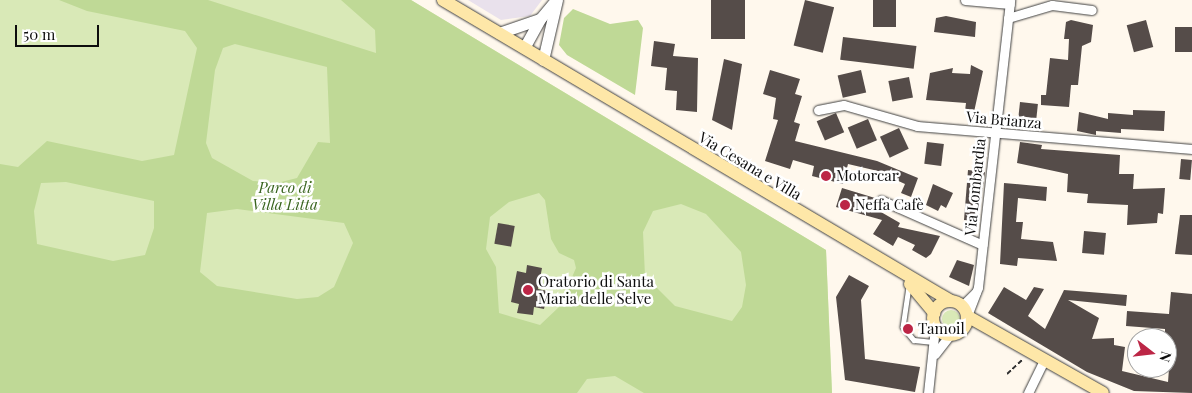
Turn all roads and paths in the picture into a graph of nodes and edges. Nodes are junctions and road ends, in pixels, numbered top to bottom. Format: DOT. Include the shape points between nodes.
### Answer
graph roads {
  1 [pos="444,0"];
  2 [pos="556,0"];
  3 [pos="965,0"];
  4 [pos="1010,2"];
  5 [pos="1092,10"];
  6 [pos="1008,18"];
  7 [pos="540,19"];
  8 [pos="499,33"];
  9 [pos="524,48"];
  10 [pos="543,60"];
  11 [pos="818,110"];
  12 [pos="995,134"];
  13 [pos="1192,150"];
  14 [pos="881,200"];
  15 [pos="983,245"];
  16 [pos="907,280"];
  17 [pos="960,308"];
  18 [pos="934,313"];
  19 [pos="963,330"];
  20 [pos="998,334"];
  21 [pos="942,340"];
  22 [pos="1041,364"];
  23 [pos="1007,374"];
  24 [pos="928,393"];
  25 [pos="1028,393"];
  26 [pos="1102,393"];
  1 -- 8 [label="main road, Via Cesana e Villa"];
  2 -- 7 [label="street"];
  2 -- 10 [label="street"];
  3 -- 4 [label="street"];
  4 -- 6 [label="street, Via Lombardia"];
  5 -- 6 [label="street" via="1052,5"];
  6 -- 12 [label="street, Via Lombardia"];
  7 -- 8 [label="street"];
  7 -- 9 [label="street"];
  8 -- 9 [label="main road, Via Cesana e Villa"];
  9 -- 10 [label="main road, Via Cesana e Villa"];
  10 -- 16 [label="main road, Via Cesana e Villa"];
  11 -- 12 [label="street, Via Brianza" via="844,105 917,126"];
  12 -- 13 [label="street, Via Brianza"];
  12 -- 15 [label="street, Via Lombardia"];
  14 -- 15 [label="street"];
  15 -- 17 [label="street, Via Lombardia" via="978,288"];
  16 -- 17 [label="main road, Via Cesana e Villa"];
  16 -- 18 [label="main road, Via Cesana e Villa"];
  16 -- 21 [label="lane" via="903,327 914,340"];
  17 -- 18 [label="main road"];
  17 -- 19 [label="main road"];
  17 -- 20 [label="main road, Via Cesana e Villa"];
  18 -- 21 [label="main road" via="935,327"];
  19 -- 20 [label="main road, Via Cesana e Villa"];
  19 -- 21 [label="main road"];
  20 -- 22 [label="main road, Via Cesana e Villa"];
  21 -- 24 [label="street" via="935,354"];
  22 -- 23 [label="path" via="1022,360"];
  22 -- 25 [label="street"];
  22 -- 26 [label="main road, Via Cesana e Villa"];
}
